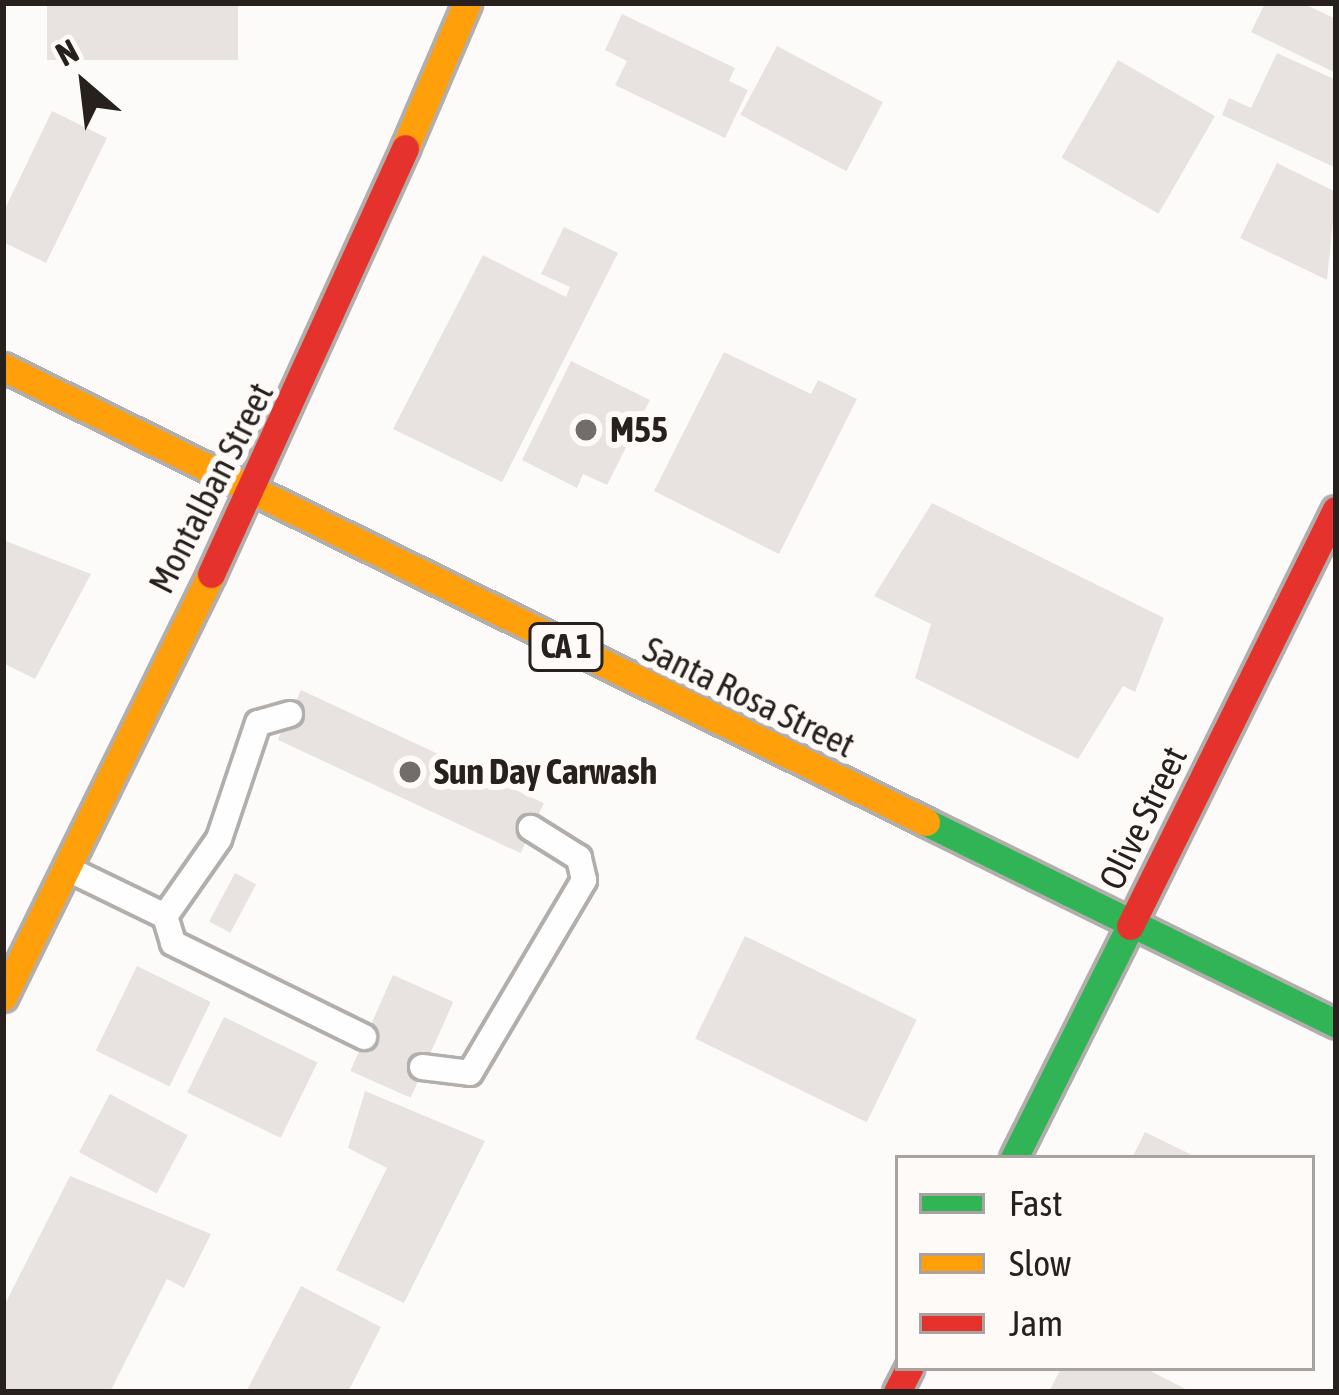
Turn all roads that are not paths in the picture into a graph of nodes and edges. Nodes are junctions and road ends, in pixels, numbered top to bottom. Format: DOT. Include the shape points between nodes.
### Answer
graph roads {
  1 [pos="466,3"];
  2 [pos="3,367"];
  3 [pos="247,490"];
  4 [pos="1336,510"];
  5 [pos="290,714"];
  6 [pos="531,828"];
  7 [pos="66,868"];
  8 [pos="165,916"];
  9 [pos="1130,926"];
  10 [pos="3,997"];
  11 [pos="1336,1024"];
  12 [pos="364,1037"];
  13 [pos="422,1067"];
  14 [pos="1016,1155"];
  1 -- 3 [label="main road, Montalban Street"];
  2 -- 3 [label="main road, Santa Rosa Street / CA 1"];
  3 -- 7 [label="main road, Montalban Street"];
  3 -- 9 [label="main road, Santa Rosa Street / CA 1"];
  4 -- 9 [label="main road, Olive Street"];
  5 -- 8 [label="lane" via="258,723 219,839"];
  6 -- 13 [label="lane" via="579,858 584,880 470,1073"];
  7 -- 8 [label="lane"];
  7 -- 10 [label="main road, Montalban Street"];
  8 -- 12 [label="lane" via="172,944"];
  9 -- 11 [label="main road, Santa Rosa Street / CA 1"];
  9 -- 14 [label="main road, Olive Street"];
}
